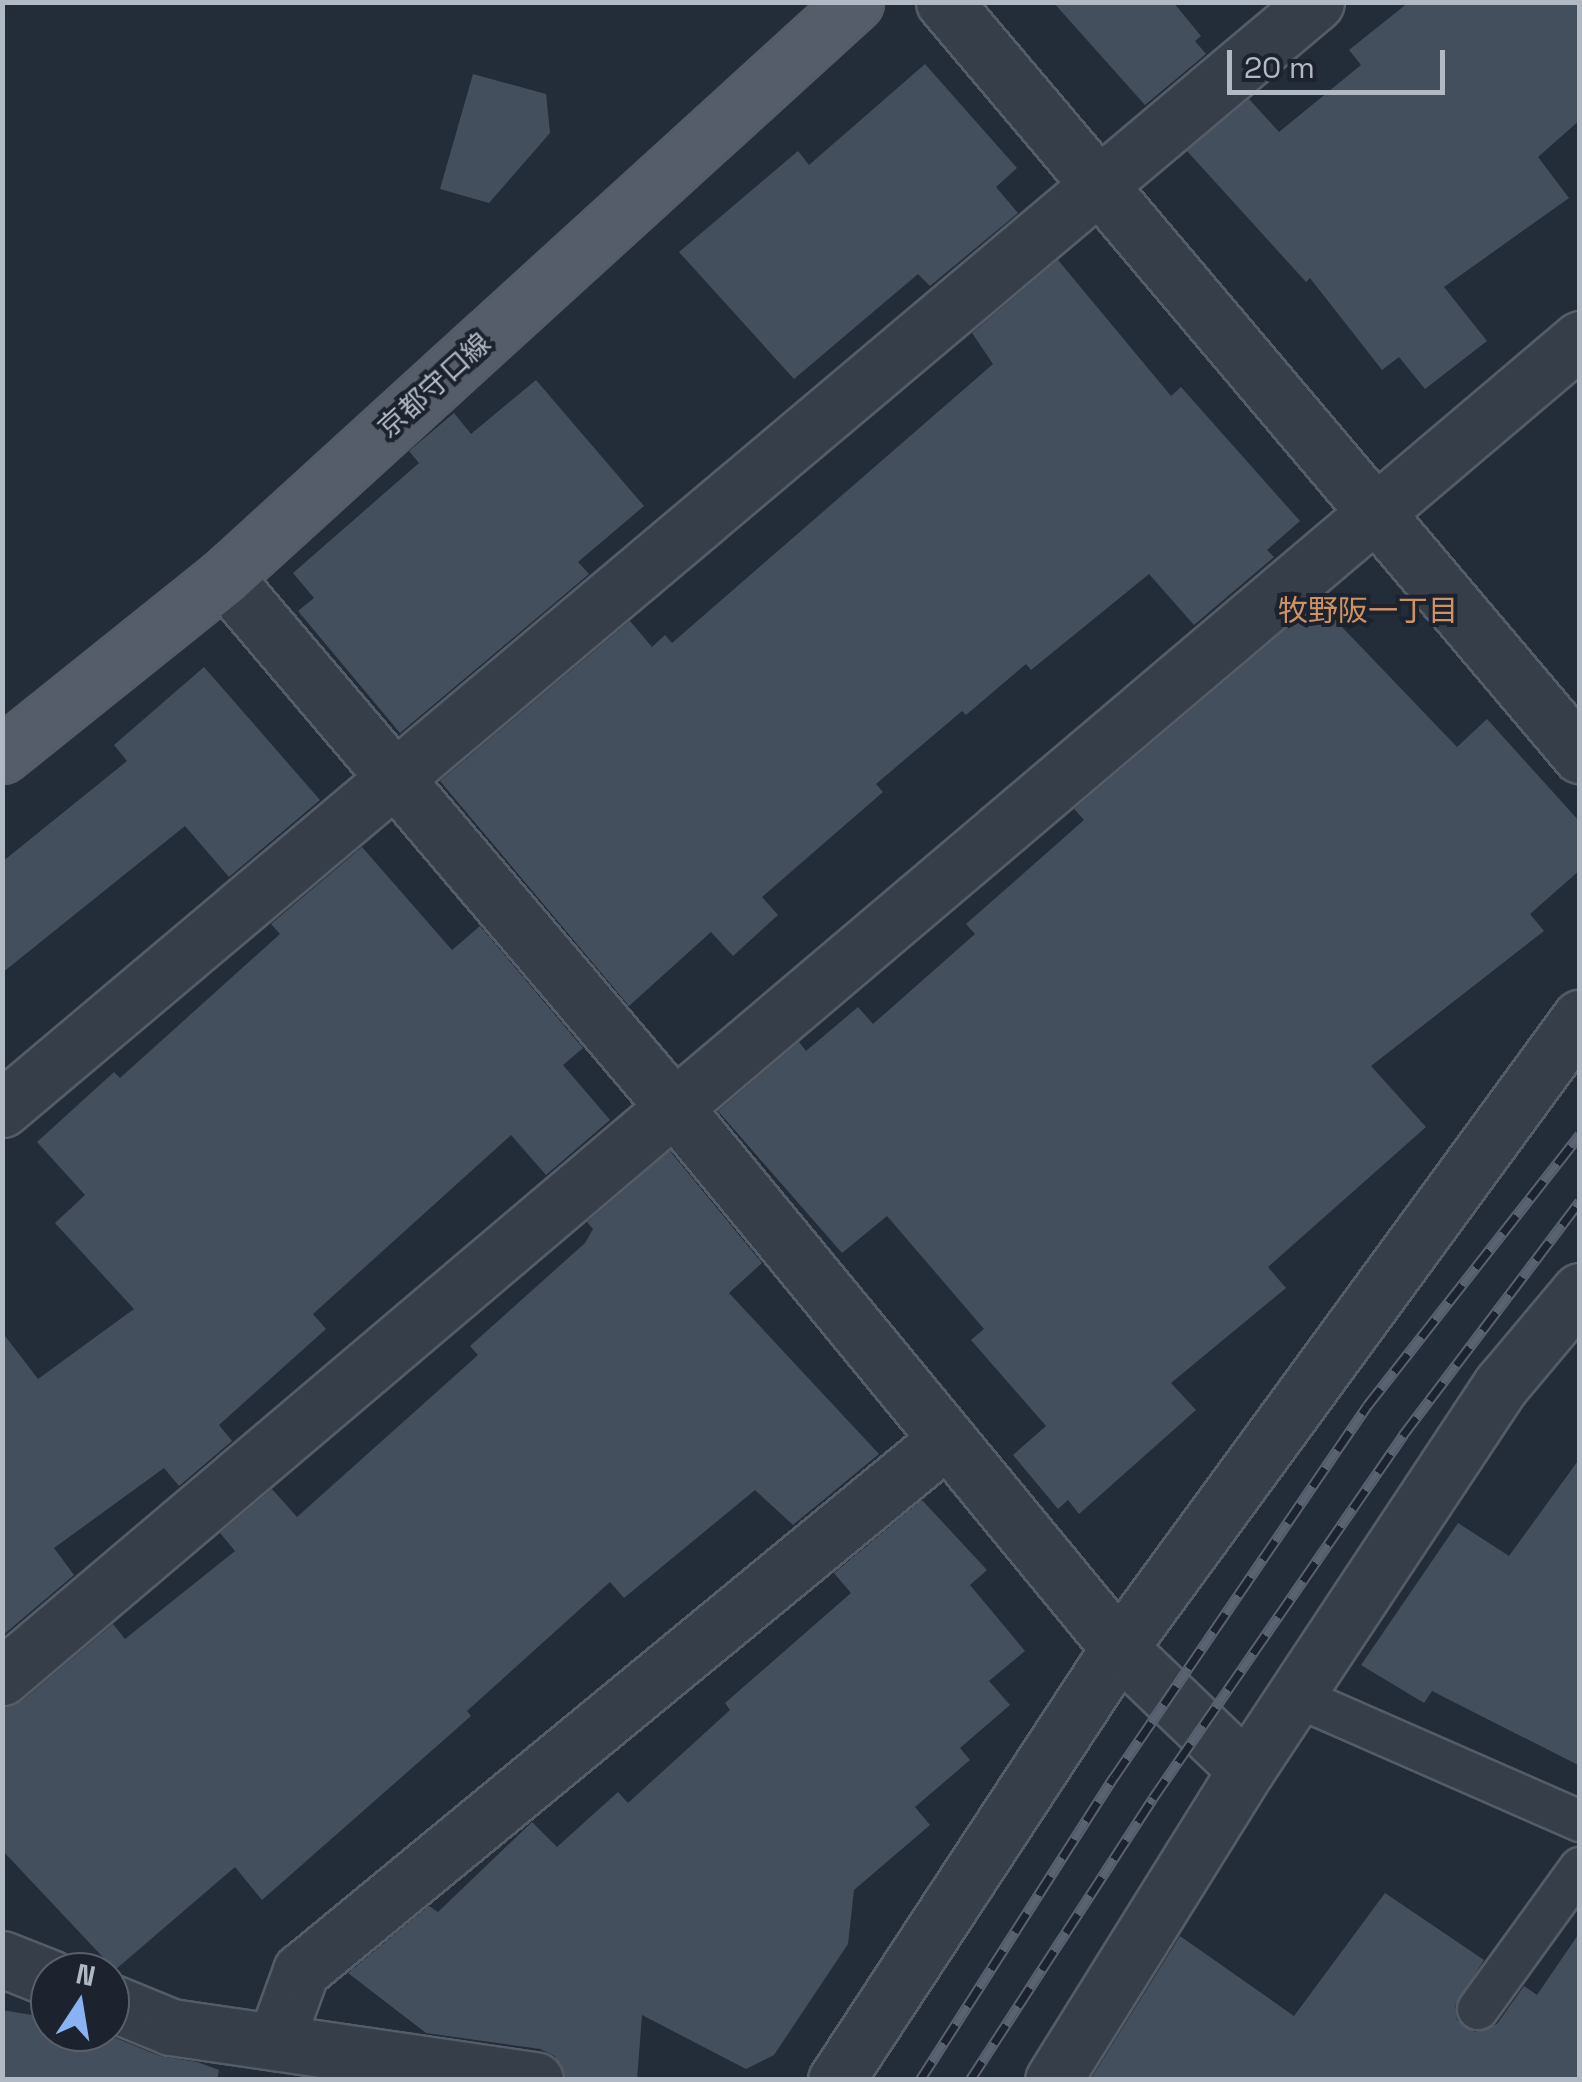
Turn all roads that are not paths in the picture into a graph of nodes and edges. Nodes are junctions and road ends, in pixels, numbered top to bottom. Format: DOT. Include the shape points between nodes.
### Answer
graph roads {
  1 [pos="854,2"];
  2 [pos="944,2"];
  3 [pos="1316,2"];
  4 [pos="1098,186"];
  5 [pos="1580,339"];
  6 [pos="1374,513"];
  7 [pos="224,576"];
  8 [pos="10,743"];
  9 [pos="1580,755"];
  10 [pos="397,777"];
  11 [pos="1580,1018"];
  12 [pos="674,1107"];
  13 [pos="2,1109"];
  14 [pos="1580,1291"];
  15 [pos="947,1439"];
  16 [pos="1119,1648"];
  17 [pos="2,1677"];
  18 [pos="1294,1696"];
  19 [pos="1246,1770"];
  20 [pos="1580,1822"];
  21 [pos="1580,1868"];
  22 [pos="2,1959"];
  23 [pos="30,1970"];
  24 [pos="1478,2009"];
  25 [pos="130,2010"];
  26 [pos="275,2042"];
  27 [pos="535,2080"];
  28 [pos="836,2080"];
  29 [pos="1052,2080"];
  1 -- 7 [label="main road, 京都守口線"];
  2 -- 4 [label="street"];
  3 -- 4 [label="street"];
  4 -- 6 [label="street"];
  4 -- 10 [label="street"];
  5 -- 6 [label="street"];
  6 -- 9 [label="street"];
  6 -- 12 [label="street"];
  7 -- 8 [label="main road, 京都守口線"];
  7 -- 10 [label="street"];
  10 -- 12 [label="street"];
  10 -- 13 [label="street"];
  11 -- 16 [label="street"];
  12 -- 15 [label="street"];
  12 -- 17 [label="street"];
  14 -- 18 [label="street" via="1501,1385"];
  15 -- 16 [label="street"];
  15 -- 26 [label="street" via="300,1970"];
  16 -- 19 [label="street"];
  16 -- 28 [label="street"];
  18 -- 19 [label="street"];
  18 -- 20 [label="lane"];
  19 -- 29 [label="street"];
  21 -- 24 [label="lane"];
  22 -- 23 [label="street"];
  25 -- 26 [label="street" via="171,2027"];
  26 -- 27 [label="street"];
}
